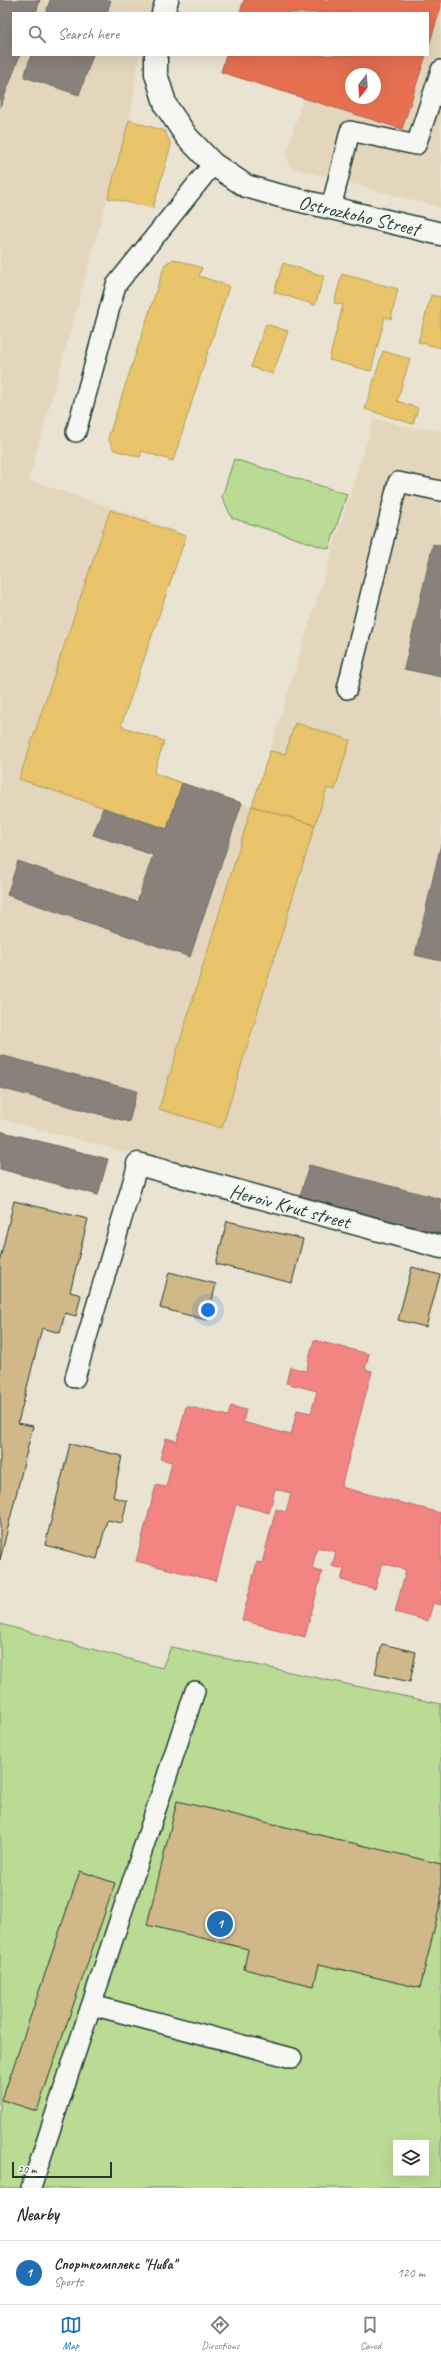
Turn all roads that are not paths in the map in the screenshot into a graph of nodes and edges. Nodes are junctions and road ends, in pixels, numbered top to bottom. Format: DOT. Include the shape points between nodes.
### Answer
graph roads {
  1 [pos="167,0"];
  2 [pos="163,12"];
  3 [pos="156,56"];
  4 [pos="441,70"];
  5 [pos="212,164"];
  6 [pos="331,208"];
  7 [pos="441,234"];
  8 [pos="76,432"];
  9 [pos="441,491"];
  10 [pos="347,688"];
  11 [pos="138,1164"];
  12 [pos="441,1247"];
  13 [pos="75,1378"];
  14 [pos="195,1691"];
  15 [pos="92,2005"];
  16 [pos="292,2058"];
  17 [pos="31,2188"];
  1 -- 2 [label="street"];
  3 -- 5 [label="street, Ostrozkoho Street" via="156,74 166,106 187,137"];
  4 -- 6 [label="lane" via="416,145 350,131"];
  5 -- 6 [label="street, Ostrozkoho Street" via="246,186"];
  5 -- 8 [label="lane" via="116,285"];
  6 -- 7 [label="street, Ostrozkoho Street"];
  9 -- 10 [label="lane" via="398,482"];
  11 -- 12 [label="street, Heroiv Krut street"];
  11 -- 13 [label="lane"];
  14 -- 15 [label="lane"];
  15 -- 16 [label="lane"];
  15 -- 17 [label="lane"];
}
